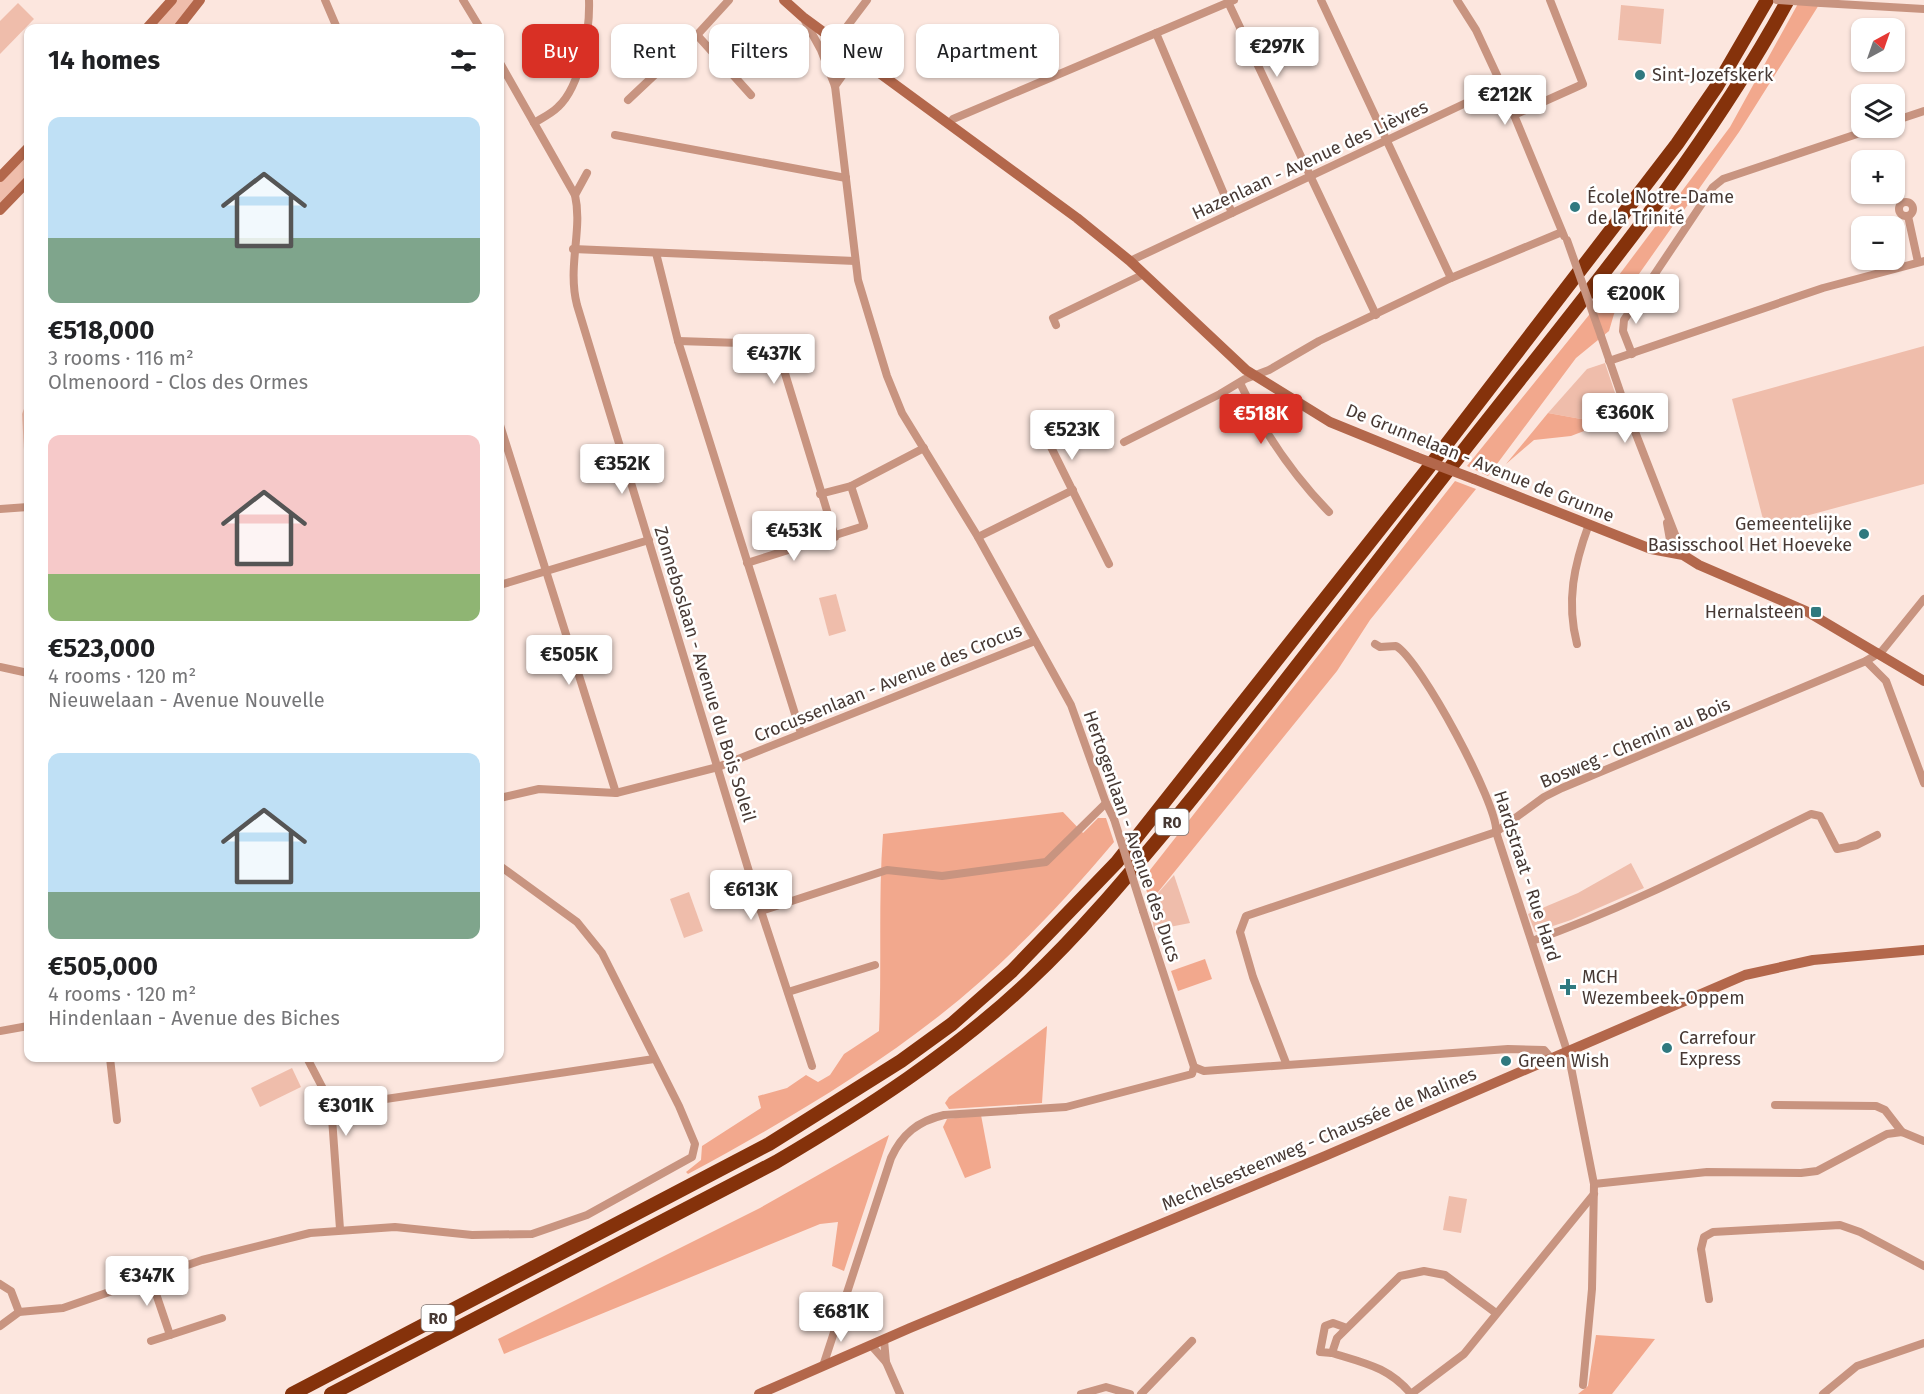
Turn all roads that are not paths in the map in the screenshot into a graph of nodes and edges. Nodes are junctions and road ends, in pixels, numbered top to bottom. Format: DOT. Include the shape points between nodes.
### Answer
graph roads {
  1 [pos="172,0"];
  2 [pos="200,0"];
  3 [pos="325,0"];
  4 [pos="463,0"];
  5 [pos="589,0"];
  6 [pos="729,0"];
  7 [pos="784,0"];
  8 [pos="867,0"];
  9 [pos="1321,0"];
  10 [pos="1458,0"];
  11 [pos="1550,0"];
  12 [pos="1767,0"];
  13 [pos="1778,0"];
  14 [pos="1788,0"];
  15 [pos="1231,1"];
  16 [pos="1924,9"];
  17 [pos="803,17"];
  18 [pos="151,24"];
  19 [pos="181,24"];
  20 [pos="335,24"];
  21 [pos="478,24"];
  22 [pos="848,24"];
  23 [pos="821,30"];
  24 [pos="1156,33"];
  25 [pos="697,35"];
  26 [pos="504,70"];
  27 [pos="651,78"];
  28 [pos="841,78"];
  29 [pos="888,78"];
  30 [pos="835,86"];
  31 [pos="1502,86"];
  32 [pos="751,95"];
  33 [pos="628,100"];
  34 [pos="1924,111"];
  35 [pos="1514,115"];
  36 [pos="1905,117"];
  37 [pos="534,123"];
  38 [pos="949,124"];
  39 [pos="615,135"];
  40 [pos="1851,136"];
  41 [pos="1385,141"];
  42 [pos="24,152"];
  43 [pos="587,173"];
  44 [pos="1308,176"];
  45 [pos="0,177"];
  46 [pos="846,178"];
  47 [pos="24,184"];
  48 [pos="575,195"];
  49 [pos="0,210"];
  50 [pos="1232,213"];
  51 [pos="1908,216"];
  52 [pos="1562,232"];
  53 [pos="573,249"];
  54 [pos="656,253"];
  55 [pos="855,261"];
  56 [pos="1130,261"];
  57 [pos="1921,261"];
  58 [pos="1144,274"];
  59 [pos="1451,278"];
  60 [pos="1376,315"];
  61 [pos="1056,325"];
  62 [pos="678,341"];
  63 [pos="1632,354"];
  64 [pos="1609,361"];
  65 [pos="1255,376"];
  66 [pos="1240,383"];
  67 [pos="504,438"];
  68 [pos="1124,442"];
  69 [pos="1049,443"];
  70 [pos="924,448"];
  71 [pos="851,486"];
  72 [pos="1073,490"];
  73 [pos="820,494"];
  74 [pos="24,507"];
  75 [pos="0,508"];
  76 [pos="1329,512"];
  77 [pos="1589,524"];
  78 [pos="835,537"];
  79 [pos="978,537"];
  80 [pos="649,540"];
  81 [pos="1677,553"];
  82 [pos="747,563"];
  83 [pos="1109,564"];
  84 [pos="546,571"];
  85 [pos="504,584"];
  86 [pos="1924,599"];
  87 [pos="1035,641"];
  88 [pos="1375,644"];
  89 [pos="1577,644"];
  90 [pos="1879,654"];
  91 [pos="1866,661"];
  92 [pos="0,667"];
  93 [pos="24,672"];
  94 [pos="1924,681"];
  95 [pos="801,733"];
  96 [pos="718,767"];
  97 [pos="1924,783"];
  98 [pos="616,793"];
  99 [pos="504,797"];
  100 [pos="1106,803"];
  101 [pos="1496,832"];
  102 [pos="1877,835"];
  103 [pos="504,869"];
  104 [pos="761,911"];
  105 [pos="1532,941"];
  106 [pos="1924,950"];
  107 [pos="875,965"];
  108 [pos="788,992"];
  109 [pos="24,1027"];
  110 [pos="0,1031"];
  111 [pos="1567,1051"];
  112 [pos="654,1059"];
  113 [pos="1551,1059"];
  114 [pos="110,1062"];
  115 [pos="309,1062"];
  116 [pos="1286,1063"];
  117 [pos="812,1066"];
  118 [pos="1194,1067"];
  119 [pos="1775,1104"];
  120 [pos="332,1107"];
  121 [pos="117,1120"];
  122 [pos="1902,1132"];
  123 [pos="1924,1141"];
  124 [pos="1594,1184"];
  125 [pos="1594,1194"];
  126 [pos="340,1229"];
  127 [pos="1924,1266"];
  128 [pos="150,1276"];
  129 [pos="0,1284"];
  130 [pos="1709,1299"];
  131 [pos="19,1312"];
  132 [pos="1496,1313"];
  133 [pos="222,1318"];
  134 [pos="0,1326"];
  135 [pos="1347,1328"];
  136 [pos="170,1335"];
  137 [pos="884,1340"];
  138 [pos="151,1341"];
  139 [pos="1192,1341"];
  140 [pos="1924,1343"];
  141 [pos="871,1345"];
  142 [pos="1332,1353"];
  143 [pos="886,1362"];
  144 [pos="823,1366"];
  145 [pos="1583,1385"];
  146 [pos="292,1394"];
  147 [pos="330,1394"];
  148 [pos="759,1394"];
  149 [pos="900,1394"];
  150 [pos="1081,1394"];
  151 [pos="1130,1394"];
  152 [pos="1141,1394"];
  153 [pos="1411,1394"];
  154 [pos="1823,1394"];
  1 -- 18 [label="street"];
  2 -- 19 [label="street"];
  3 -- 20 [label="street"];
  4 -- 21 [label="street"];
  5 -- 37 [label="street" via="585,42 571,88 558,107"];
  6 -- 25 [label="street"];
  7 -- 17 [label="street, De Grunnelaan - Avenue de Grunne"];
  8 -- 22 [label="street"];
  9 -- 41 [label="street"];
  10 -- 31 [label="street"];
  11 -- 35 [label="street" via="1583,84"];
  12 -- 146 [label="highway, R0" via="1717,86 1677,144 1512,360 1117,862 1012,971 952,1024 901,1061 769,1144"];
  13 -- 16 [label="street, bridge"];
  14 -- 147 [label="highway, R0" via="1732,96 1656,204 1228,755 1120,885 1029,981 945,1051 847,1120 776,1162"];
  15 -- 24 [label="street"];
  15 -- 44 [label="street"];
  17 -- 23 [label="street, De Grunnelaan - Avenue de Grunne"];
  17 -- 30 [label="street, Hertogenlaan - Avenue des Ducs"];
  24 -- 38 [label="street"];
  24 -- 50 [label="street"];
  25 -- 32 [label="street"];
  26 -- 37 [label="street"];
  27 -- 33 [label="street"];
  28 -- 30 [label="street"];
  29 -- 38 [label="street, De Grunnelaan - Avenue de Grunne"];
  30 -- 46 [label="street, Hertogenlaan - Avenue des Ducs"];
  31 -- 35 [label="street"];
  31 -- 41 [label="street, Hazenlaan - Avenue des Lièvres"];
  34 -- 36 [label="street"];
  35 -- 52 [label="street"];
  37 -- 48 [label="street"];
  38 -- 56 [label="street, De Grunnelaan - Avenue de Grunne"];
  39 -- 46 [label="street"];
  40 -- 63 [label="street" via="1723,179 1713,187 1624,320 1623,331"];
  41 -- 44 [label="street, Hazenlaan - Avenue des Lièvres"];
  41 -- 59 [label="street"];
  42 -- 45 [label="street"];
  43 -- 48 [label="street"];
  44 -- 50 [label="street, Hazenlaan - Avenue des Lièvres"];
  44 -- 60 [label="street"];
  46 -- 55 [label="street, Hertogenlaan - Avenue des Ducs"];
  47 -- 49 [label="street"];
  48 -- 53 [label="street, Zonneboslaan - Avenue du Bois Soleil"];
  50 -- 56 [label="street, Hazenlaan - Avenue des Lièvres"];
  51 -- 57 [label="street"];
  52 -- 59 [label="street"];
  52 -- 64 [label="street, bridge"];
  53 -- 54 [label="street"];
  53 -- 80 [label="street, Zonneboslaan - Avenue du Bois Soleil" via="576,306"];
  54 -- 55 [label="street"];
  54 -- 62 [label="street"];
  55 -- 70 [label="street, Hertogenlaan - Avenue des Ducs" via="862,300 883,366 903,413"];
  56 -- 58 [label="street, De Grunnelaan - Avenue de Grunne"];
  57 -- 63 [label="street" via="1823,288"];
  58 -- 61 [label="street" via="1053,318"];
  58 -- 65 [label="street, De Grunnelaan - Avenue de Grunne"];
  59 -- 60 [label="street"];
  60 -- 65 [label="street"];
  62 -- 73 [label="street" via="776,344"];
  62 -- 82 [label="street"];
  63 -- 64 [label="street"];
  64 -- 81 [label="street"];
  65 -- 66 [label="street"];
  65 -- 77 [label="street, De Grunnelaan - Avenue de Grunne, bridge" via="1330,422"];
  66 -- 68 [label="street"];
  66 -- 76 [label="street" via="1308,491"];
  67 -- 84 [label="street"];
  69 -- 72 [label="street"];
  70 -- 71 [label="street"];
  70 -- 79 [label="street, Hertogenlaan - Avenue des Ducs"];
  71 -- 73 [label="street"];
  71 -- 78 [label="street" via="864,526"];
  72 -- 79 [label="street"];
  72 -- 83 [label="street"];
  73 -- 78 [label="street"];
  74 -- 75 [label="street"];
  77 -- 81 [label="street, De Grunnelaan - Avenue de Grunne" via="1651,549"];
  77 -- 89 [label="street" via="1571,582"];
  78 -- 82 [label="street"];
  79 -- 87 [label="street, Hertogenlaan - Avenue des Ducs"];
  80 -- 84 [label="street"];
  80 -- 96 [label="street, Zonneboslaan - Avenue du Bois Soleil"];
  81 -- 90 [label="street, De Grunnelaan - Avenue de Grunne" via="1806,611"];
  82 -- 95 [label="street"];
  84 -- 85 [label="street"];
  84 -- 98 [label="street"];
  86 -- 90 [label="street, Bosweg - Chemin au Bois"];
  87 -- 95 [label="street, Crocussenlaan - Avenue des Crocus"];
  87 -- 100 [label="street, Hertogenlaan - Avenue des Ducs" via="1071,705"];
  88 -- 101 [label="street, Hardstraat - Rue Hard" via="1396,646 1403,651 1438,702 1485,794 1497,822"];
  90 -- 91 [label="street, Bosweg - Chemin au Bois"];
  90 -- 94 [label="street, De Grunnelaan - Avenue de Grunne"];
  91 -- 97 [label="street" via="1886,681"];
  91 -- 101 [label="street, Bosweg - Chemin au Bois" via="1562,788"];
  92 -- 93 [label="street"];
  95 -- 96 [label="street, Crocussenlaan - Avenue des Crocus"];
  96 -- 98 [label="street, Crocussenlaan - Avenue des Crocus"];
  96 -- 104 [label="street, Zonneboslaan - Avenue du Bois Soleil"];
  98 -- 99 [label="street, Crocussenlaan - Avenue des Crocus" via="538,789"];
  100 -- 104 [label="street" via="1053,857 1038,865 942,876 898,869"];
  100 -- 118 [label="street, Hertogenlaan - Avenue des Ducs, bridge"];
  101 -- 105 [label="street, Hardstraat - Rue Hard"];
  101 -- 116 [label="street, Bosweg - Chemin au Bois" via="1246,916 1240,932"];
  102 -- 105 [label="street" via="1837,849 1820,816 1811,814 1649,893"];
  103 -- 112 [label="street" via="577,922 602,953"];
  104 -- 108 [label="street, Zonneboslaan - Avenue du Bois Soleil"];
  105 -- 111 [label="street, Hardstraat - Rue Hard"];
  106 -- 111 [label="street, Mechelsesteenweg - Chaussée de Malines" via="1823,958 1765,969"];
  107 -- 108 [label="street"];
  108 -- 117 [label="street, Zonneboslaan - Avenue du Bois Soleil"];
  109 -- 110 [label="street"];
  111 -- 113 [label="street, Mechelsesteenweg - Chaussée de Malines"];
  111 -- 124 [label="street, Hardstraat - Rue Hard"];
  112 -- 120 [label="street"];
  112 -- 126 [label="street" via="695,1144 692,1157 587,1215 532,1234 472,1235 395,1227"];
  113 -- 116 [label="street" via="1544,1050 1508,1049"];
  113 -- 137 [label="street, Mechelsesteenweg - Chaussée de Malines"];
  114 -- 121 [label="street"];
  115 -- 120 [label="street"];
  116 -- 118 [label="street" via="1204,1071"];
  118 -- 144 [label="street" via="1192,1074 1066,1107 944,1115 912,1128 891,1158"];
  119 -- 122 [label="street" via="1876,1106 1885,1110"];
  120 -- 126 [label="street"];
  122 -- 123 [label="street"];
  122 -- 124 [label="street" via="1879,1137 1817,1170 1801,1173 1707,1172"];
  124 -- 125 [label="street, Hardstraat - Rue Hard"];
  125 -- 132 [label="street"];
  125 -- 145 [label="street, Hardstraat - Rue Hard" via="1592,1289"];
  126 -- 128 [label="street" via="251,1246"];
  127 -- 130 [label="street" via="1840,1225 1713,1232 1704,1238 1701,1249"];
  128 -- 131 [label="street" via="63,1308"];
  128 -- 136 [label="street"];
  129 -- 131 [label="street" via="11,1291"];
  131 -- 134 [label="street"];
  132 -- 135 [label="street" via="1445,1275 1424,1271 1400,1276"];
  132 -- 153 [label="street" via="1461,1357"];
  133 -- 136 [label="street"];
  135 -- 142 [label="street" via="1337,1338"];
  135 -- 142 [label="street" via="1333,1323 1326,1326 1319,1348 1323,1354"];
  136 -- 138 [label="street"];
  137 -- 141 [label="street, Mechelsesteenweg - Chaussée de Malines"];
  137 -- 143 [label="street"];
  139 -- 152 [label="street"];
  140 -- 154 [label="street" via="1857,1366"];
  141 -- 143 [label="street"];
  141 -- 144 [label="street, Mechelsesteenweg - Chaussée de Malines"];
  142 -- 153 [label="street" via="1380,1368 1398,1379"];
  143 -- 149 [label="street"];
  144 -- 148 [label="street, Mechelsesteenweg - Chaussée de Malines"];
  150 -- 151 [label="street" via="1106,1387"];
}
